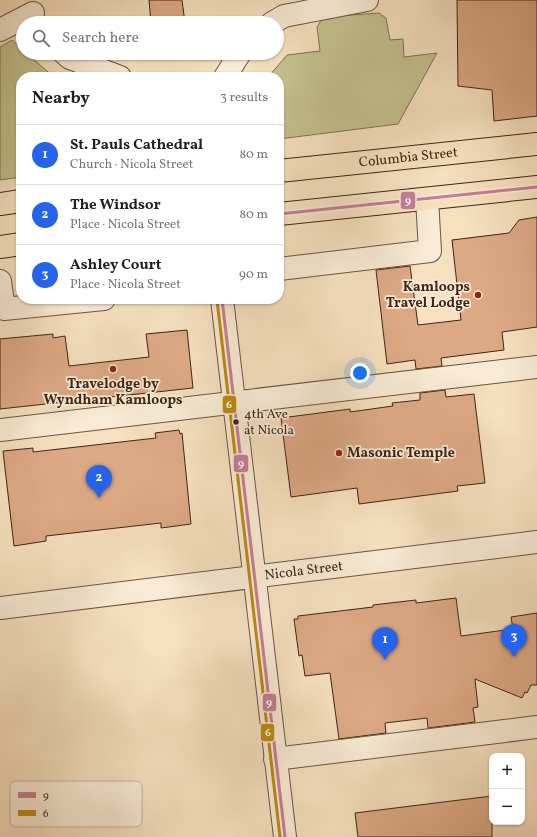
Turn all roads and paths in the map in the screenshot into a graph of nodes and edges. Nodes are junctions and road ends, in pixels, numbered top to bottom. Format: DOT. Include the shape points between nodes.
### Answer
graph roads {
  1 [pos="367,0"];
  2 [pos="284,16"];
  3 [pos="16,22"];
  4 [pos="0,30"];
  5 [pos="75,60"];
  6 [pos="236,60"];
  7 [pos="107,72"];
  8 [pos="228,72"];
  9 [pos="537,144"];
  10 [pos="284,170"];
  11 [pos="537,187"];
  12 [pos="427,199"];
  13 [pos="16,202"];
  14 [pos="0,204"];
  15 [pos="284,213"];
  16 [pos="16,245"];
  17 [pos="0,247"];
  18 [pos="284,268"];
  19 [pos="0,281"];
  20 [pos="54,304"];
  21 [pos="223,304"];
  22 [pos="537,368"];
  23 [pos="235,402"];
  24 [pos="0,430"];
  25 [pos="537,542"];
  26 [pos="254,576"];
  27 [pos="0,608"];
  28 [pos="537,728"];
  29 [pos="275,759"];
  30 [pos="284,837"];
  1 -- 2 [label="street"];
  3 -- 4 [label="street"];
  5 -- 7 [label="street"];
  6 -- 8 [label="street"];
  9 -- 10 [label="main road, Columbia Street"];
  11 -- 12 [label="main road"];
  12 -- 15 [label="main road"];
  12 -- 18 [label="street" via="430,251"];
  13 -- 14 [label="main road"];
  16 -- 17 [label="main road"];
  19 -- 20 [label="street" via="4,309"];
  21 -- 23 [label="street"];
  22 -- 23 [label="street"];
  23 -- 24 [label="street"];
  23 -- 26 [label="street"];
  25 -- 26 [label="street, Nicola Street"];
  26 -- 27 [label="street, Nicola Street"];
  26 -- 29 [label="street"];
  28 -- 29 [label="street"];
  29 -- 30 [label="street"];
}
